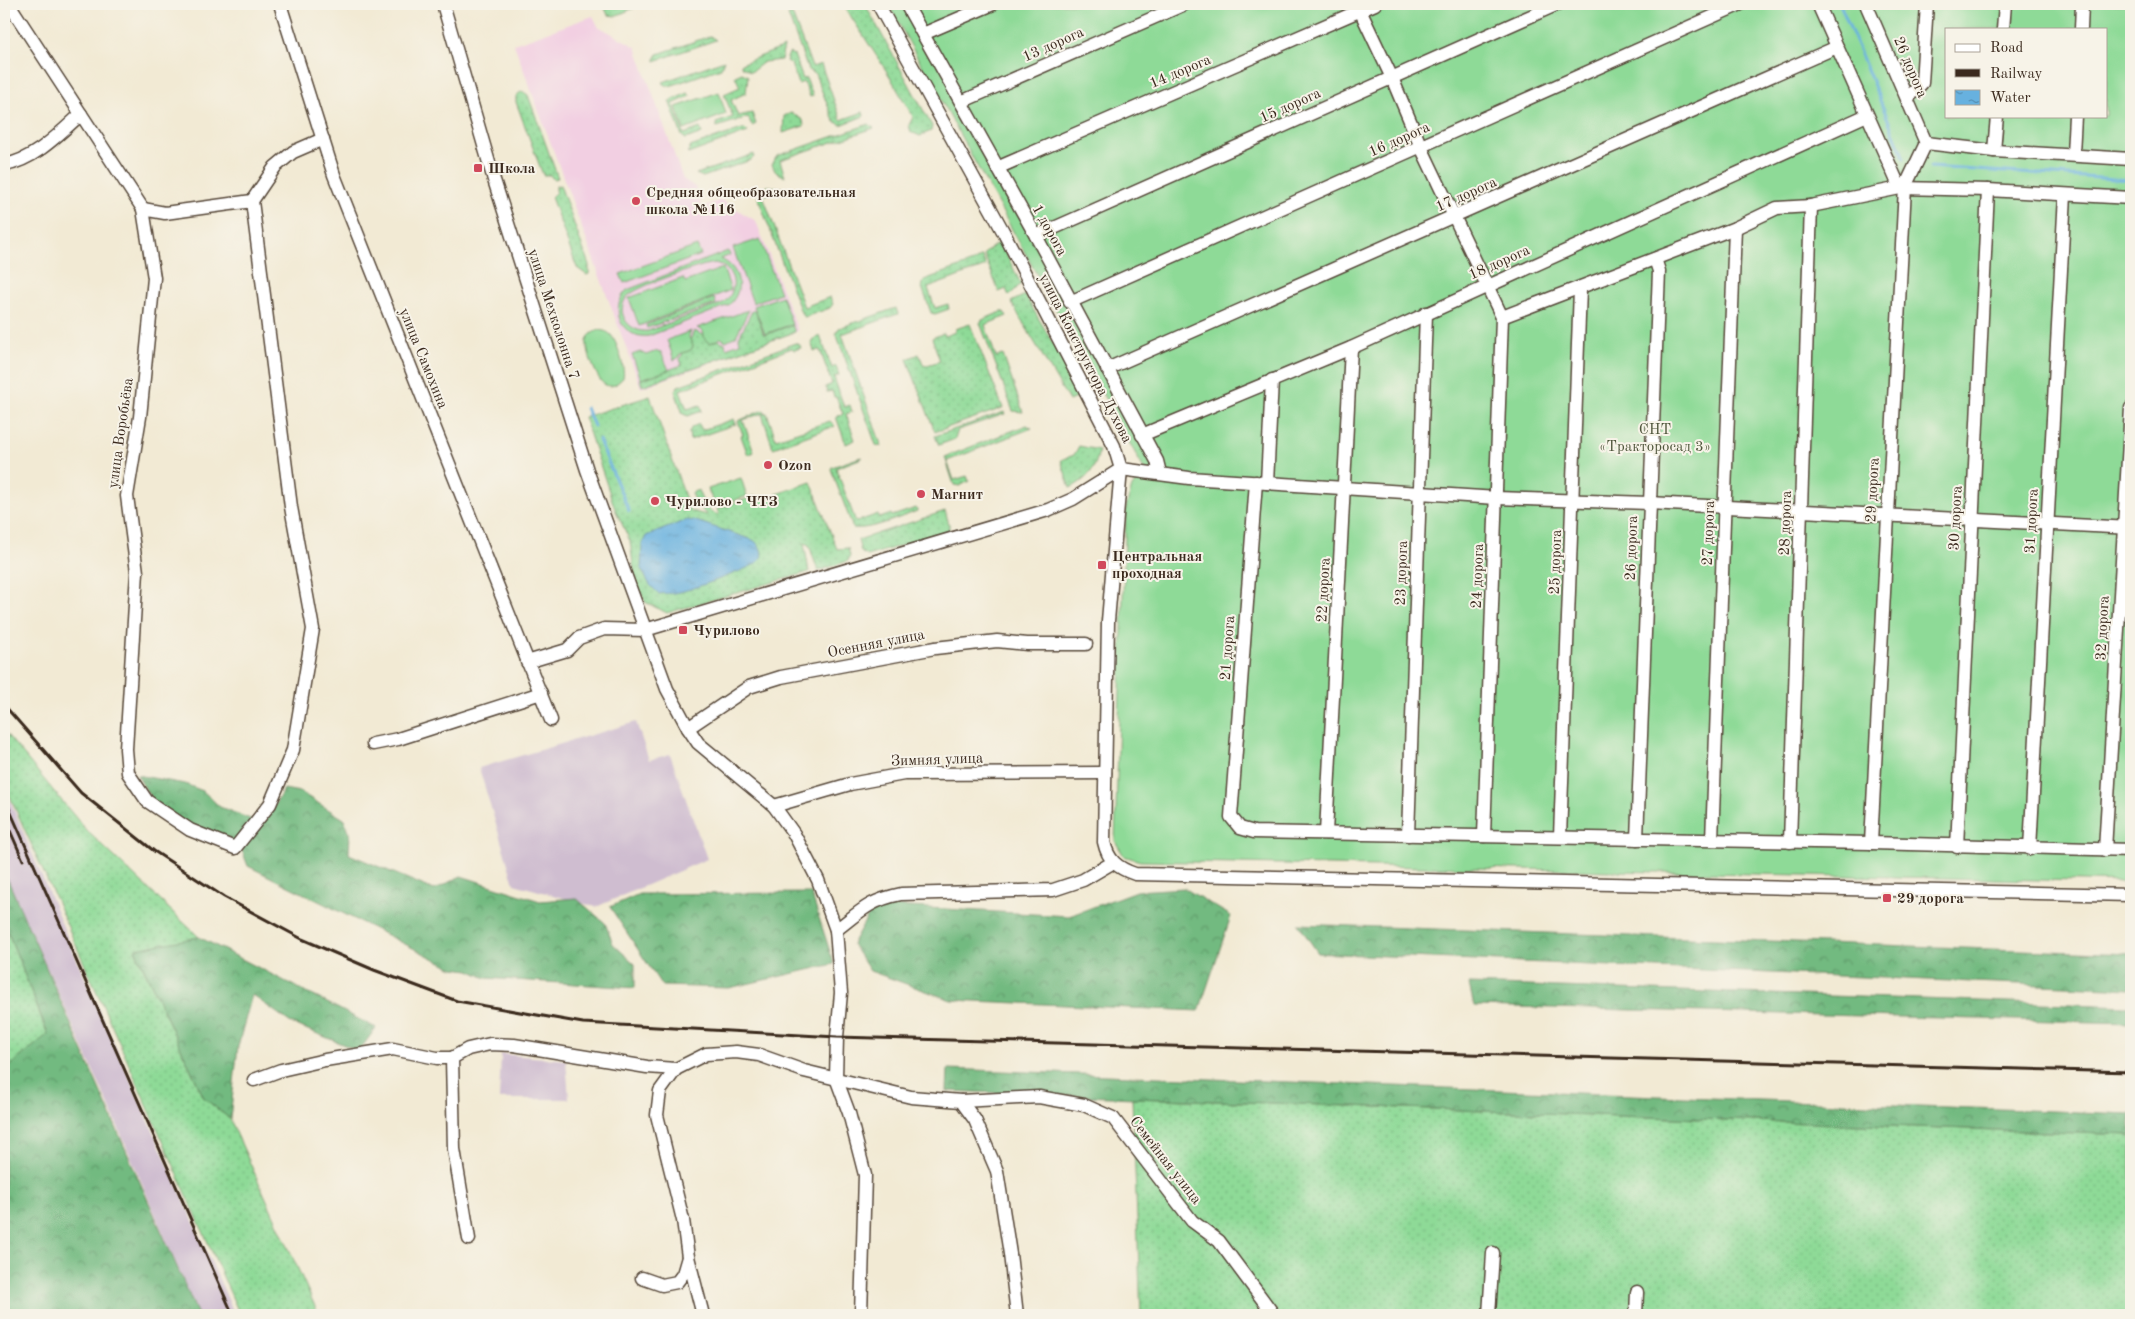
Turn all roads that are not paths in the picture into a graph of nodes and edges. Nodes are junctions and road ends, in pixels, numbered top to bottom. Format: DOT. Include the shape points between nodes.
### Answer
graph roads {
  1 [pos="9,4"];
  2 [pos="280,4"];
  3 [pos="444,4"];
  4 [pos="878,4"];
  5 [pos="906,4"];
  6 [pos="993,4"];
  7 [pos="1184,4"];
  8 [pos="1375,4"];
  9 [pos="1558,4"];
  10 [pos="1741,4"];
  11 [pos="1818,4"];
  12 [pos="1866,4"];
  13 [pos="1927,4"];
  14 [pos="2005,4"];
  15 [pos="2082,4"];
  16 [pos="1358,7"];
  17 [pos="2003,28"];
  18 [pos="2081,28"];
  19 [pos="923,34"];
  20 [pos="1837,47"];
  21 [pos="1392,78"];
  22 [pos="1907,100"];
  23 [pos="961,102"];
  24 [pos="81,114"];
  25 [pos="1867,114"];
  26 [pos="1997,118"];
  27 [pos="2075,118"];
  28 [pos="323,139"];
  29 [pos="1926,143"];
  30 [pos="1421,147"];
  31 [pos="1994,151"];
  32 [pos="2073,154"];
  33 [pos="2131,159"];
  34 [pos="4,165"];
  35 [pos="997,168"];
  36 [pos="1902,188"];
  37 [pos="1988,190"];
  38 [pos="2065,195"];
  39 [pos="2131,198"];
  40 [pos="252,201"];
  41 [pos="1811,206"];
  42 [pos="143,209"];
  43 [pos="1454,217"];
  44 [pos="1735,228"];
  45 [pos="1036,236"];
  46 [pos="1655,259"];
  47 [pos="1486,285"];
  48 [pos="1580,288"];
  49 [pos="1070,302"];
  50 [pos="1426,312"];
  51 [pos="1502,317"];
  52 [pos="1351,348"];
  53 [pos="1107,369"];
  54 [pos="1272,380"];
  55 [pos="2131,408"];
  56 [pos="1142,435"];
  57 [pos="1121,469"];
  58 [pos="1160,473"];
  59 [pos="1261,482"];
  60 [pos="1345,488"];
  61 [pos="1420,493"];
  62 [pos="1496,498"];
  63 [pos="1574,500"];
  64 [pos="1649,503"];
  65 [pos="1726,507"];
  66 [pos="1801,510"];
  67 [pos="1887,514"];
  68 [pos="1972,519"];
  69 [pos="2048,522"];
  70 [pos="2128,528"];
  71 [pos="645,630"];
  72 [pos="1086,644"];
  73 [pos="527,662"];
  74 [pos="541,694"];
  75 [pos="551,720"];
  76 [pos="688,728"];
  77 [pos="373,744"];
  78 [pos="1105,773"];
  79 [pos="774,806"];
  80 [pos="1326,833"];
  81 [pos="1408,835"];
  82 [pos="1484,836"];
  83 [pos="1560,837"];
  84 [pos="1636,839"];
  85 [pos="1712,840"];
  86 [pos="1790,842"];
  87 [pos="1871,843"];
  88 [pos="1957,847"];
  89 [pos="2030,849"];
  90 [pos="2105,850"];
  91 [pos="2131,850"];
  92 [pos="1112,863"];
  93 [pos="2131,895"];
  94 [pos="836,930"];
  95 [pos="452,1058"];
  96 [pos="676,1069"];
  97 [pos="836,1078"];
  98 [pos="254,1080"];
  99 [pos="961,1101"];
  100 [pos="469,1239"];
  101 [pos="1493,1253"];
  102 [pos="688,1257"];
  103 [pos="642,1278"];
  104 [pos="1637,1292"];
  105 [pos="702,1315"];
  106 [pos="861,1315"];
  107 [pos="1017,1315"];
  108 [pos="1274,1315"];
  109 [pos="1489,1315"];
  110 [pos="1636,1315"];
  1 -- 24 [label="street, улица Воробьёва"];
  2 -- 28 [label="street, улица Самохина"];
  3 -- 71 [label="street, улица Мехколонна 7" via="494,180 587,470"];
  4 -- 57 [label="street, улица Конструктора Духова" via="1104,422"];
  5 -- 19 [label="street, 1 дорога"];
  6 -- 19 [label="street"];
  7 -- 23 [label="street, 13 дорога"];
  8 -- 16 [label="street, 14 дорога"];
  9 -- 21 [label="street, 15 дорога"];
  10 -- 30 [label="street, 16 дорога"];
  11 -- 20 [label="street"];
  12 -- 22 [label="street, 26 дорога"];
  13 -- 22 [label="street" via="1922,83"];
  14 -- 17 [label="street"];
  15 -- 18 [label="street"];
  16 -- 21 [label="street"];
  16 -- 35 [label="street, 14 дорога"];
  19 -- 23 [label="street, 1 дорога"];
  20 -- 25 [label="street"];
  20 -- 43 [label="street, 17 дорога"];
  21 -- 30 [label="street"];
  21 -- 45 [label="street, 15 дорога"];
  22 -- 29 [label="street, 26 дорога"];
  23 -- 35 [label="street, 1 дорога"];
  24 -- 34 [label="street" via="52,141 15,163"];
  24 -- 42 [label="street, улица Воробьёва"];
  25 -- 36 [label="street"];
  25 -- 47 [label="street, 18 дорога"];
  26 -- 31 [label="street"];
  27 -- 32 [label="street"];
  28 -- 40 [label="street" via="293,152 275,167"];
  28 -- 73 [label="street, улица Самохина" via="334,175"];
  29 -- 31 [label="street"];
  29 -- 36 [label="street, 29 дорога"];
  30 -- 43 [label="street"];
  30 -- 49 [label="street, 16 дорога"];
  31 -- 32 [label="street"];
  32 -- 33 [label="street"];
  35 -- 45 [label="street, 1 дорога"];
  36 -- 37 [label="street"];
  36 -- 41 [label="street"];
  36 -- 67 [label="street, 29 дорога"];
  37 -- 38 [label="street"];
  37 -- 68 [label="street, 30 дорога"];
  38 -- 39 [label="street"];
  38 -- 69 [label="street, 31 дорога"];
  40 -- 42 [label="street" via="165,213"];
  40 -- 42 [label="street, улица Воробьёва" via="291,507 313,629 293,750 270,804 235,848 190,830 147,801 128,773 126,748 137,572 127,496 140,417 154,278"];
  41 -- 44 [label="street" via="1777,208"];
  41 -- 66 [label="street, 28 дорога"];
  43 -- 47 [label="street"];
  43 -- 53 [label="street, 17 дорога"];
  44 -- 46 [label="street"];
  44 -- 65 [label="street, 27 дорога"];
  45 -- 49 [label="street, 1 дорога"];
  46 -- 48 [label="street"];
  46 -- 64 [label="street, 26 дорога" via="1659,271"];
  47 -- 50 [label="street, 18 дорога"];
  47 -- 51 [label="street"];
  48 -- 51 [label="street"];
  48 -- 63 [label="street, 25 дорога"];
  49 -- 53 [label="street, 1 дорога"];
  50 -- 52 [label="street, 18 дорога"];
  50 -- 61 [label="street, 23 дорога"];
  51 -- 62 [label="street, 24 дорога"];
  52 -- 54 [label="street, 18 дорога"];
  52 -- 60 [label="street, 22 дорога"];
  53 -- 56 [label="street, 1 дорога"];
  54 -- 56 [label="street, 18 дорога"];
  54 -- 59 [label="street, 21 дорога"];
  55 -- 70 [label="street, 32 дорога"];
  56 -- 58 [label="street, 1 дорога" via="1157,460"];
  57 -- 58 [label="street"];
  57 -- 71 [label="street" via="1073,499 1048,510"];
  57 -- 78 [label="street" via="1108,621"];
  58 -- 59 [label="street"];
  59 -- 60 [label="street"];
  59 -- 80 [label="street, 21 дорога" via="1231,817 1240,828 1254,832"];
  60 -- 61 [label="street"];
  60 -- 80 [label="street, 22 дорога"];
  61 -- 62 [label="street"];
  61 -- 81 [label="street, 23 дорога"];
  62 -- 63 [label="street"];
  62 -- 82 [label="street, 24 дорога"];
  63 -- 64 [label="street"];
  63 -- 83 [label="street, 25 дорога"];
  64 -- 65 [label="street"];
  64 -- 84 [label="street, 26 дорога"];
  65 -- 66 [label="street"];
  65 -- 85 [label="street, 27 дорога"];
  66 -- 67 [label="street"];
  66 -- 86 [label="street, 28 дорога"];
  67 -- 68 [label="street"];
  67 -- 87 [label="street, 29 дорога"];
  68 -- 69 [label="street"];
  68 -- 88 [label="street, 30 дорога"];
  69 -- 70 [label="street"];
  69 -- 89 [label="street, 31 дорога"];
  70 -- 90 [label="street, 32 дорога"];
  71 -- 73 [label="street" via="604,629 579,638 567,650"];
  71 -- 76 [label="street, улица Мехколонна 7" via="668,689"];
  72 -- 76 [label="street, Осенняя улица" via="997,641 935,648 781,678 749,687"];
  73 -- 74 [label="street, улица Самохина"];
  74 -- 75 [label="street, улица Самохина"];
  74 -- 77 [label="street"];
  76 -- 79 [label="street, улица Мехколонна 7" via="698,743"];
  78 -- 79 [label="street, Зимняя улица" via="904,774 850,784"];
  78 -- 92 [label="street" via="1104,842"];
  79 -- 94 [label="street, улица Мехколонна 7" via="794,834 818,880"];
  80 -- 81 [label="street"];
  81 -- 82 [label="street"];
  82 -- 83 [label="street"];
  83 -- 84 [label="street"];
  84 -- 85 [label="street"];
  85 -- 86 [label="street"];
  86 -- 87 [label="street"];
  87 -- 88 [label="street"];
  88 -- 89 [label="street"];
  89 -- 90 [label="street"];
  90 -- 91 [label="street"];
  92 -- 93 [label="street" via="1135,874"];
  92 -- 94 [label="street" via="1083,880 1053,890 884,897 864,907"];
  94 -- 97 [label="street, улица Мехколонна 7" via="841,993"];
  95 -- 96 [label="street" via="475,1047 514,1045"];
  95 -- 98 [label="street" via="393,1049 324,1060"];
  95 -- 100 [label="street" via="454,1149"];
  96 -- 97 [label="street, Семейная улица" via="706,1054 736,1052 759,1055"];
  96 -- 102 [label="street" via="660,1091 657,1115 683,1220"];
  97 -- 99 [label="street, Семейная улица" via="911,1097"];
  97 -- 106 [label="street" via="849,1112 865,1175"];
  99 -- 107 [label="street" via="975,1120 997,1171"];
  99 -- 108 [label="street, Семейная улица" via="1039,1096 1084,1105 1113,1118 1192,1221 1219,1241"];
  101 -- 109 [label="street"];
  102 -- 103 [label="street" via="684,1274 677,1282 662,1285"];
  102 -- 105 [label="street"];
  104 -- 110 [label="street"];
}
